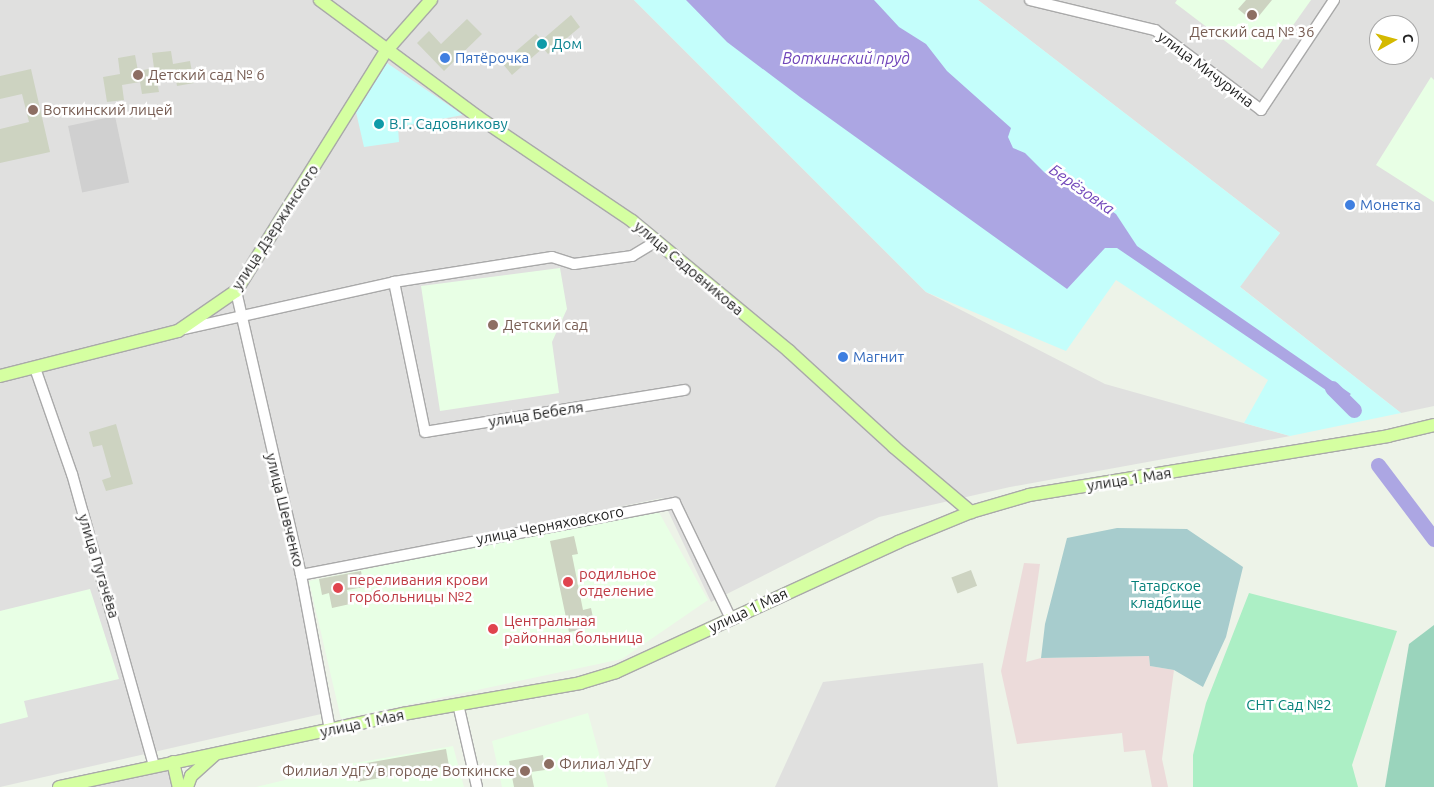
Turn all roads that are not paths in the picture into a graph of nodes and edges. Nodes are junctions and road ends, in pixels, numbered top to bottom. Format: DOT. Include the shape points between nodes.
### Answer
graph roads {
  1 [pos="320,0"];
  2 [pos="431,0"];
  3 [pos="1032,0"];
  4 [pos="1334,0"];
  5 [pos="386,51"];
  6 [pos="657,241"];
  7 [pos="394,282"];
  8 [pos="236,291"];
  9 [pos="242,316"];
  10 [pos="178,331"];
  11 [pos="35,368"];
  12 [pos="0,376"];
  13 [pos="685,390"];
  14 [pos="1434,425"];
  15 [pos="971,512"];
  16 [pos="301,576"];
  17 [pos="730,617"];
  18 [pos="458,704"];
  19 [pos="330,730"];
  20 [pos="216,753"];
  21 [pos="173,762"];
  22 [pos="154,766"];
  23 [pos="59,787"];
  24 [pos="179,787"];
  25 [pos="188,787"];
  26 [pos="478,787"];
  1 -- 5 [label="main road, улица Садовникова"];
  2 -- 5 [label="main road, улица Дзержинского"];
  3 -- 4 [label="street, улица Мичурина" via="1156,30 1261,110"];
  5 -- 6 [label="main road, улица Садовникова"];
  5 -- 8 [label="main road, улица Дзержинского"];
  6 -- 7 [label="street" via="632,256 574,264 552,257"];
  6 -- 15 [label="main road, улица Садовникова"];
  7 -- 9 [label="street"];
  7 -- 13 [label="street, улица Бебеля" via="425,432"];
  8 -- 9 [label="street, улица Шевченко"];
  8 -- 10 [label="main road, улица Дзержинского"];
  9 -- 10 [label="street"];
  9 -- 16 [label="street, улица Шевченко"];
  10 -- 11 [label="main road, улица Дзержинского"];
  11 -- 12 [label="main road, улица Дзержинского"];
  11 -- 22 [label="street, улица Пугачёва" via="72,474"];
  14 -- 15 [label="main road, улица 1 Мая" via="1037,493"];
  15 -- 17 [label="main road, улица 1 Мая"];
  16 -- 17 [label="street, улица Черняховского" via="675,503"];
  16 -- 19 [label="street, улица Шевченко"];
  17 -- 18 [label="main road, улица 1 Мая" via="616,672 580,683"];
  18 -- 19 [label="main road, улица 1 Мая"];
  18 -- 26 [label="street"];
  19 -- 20 [label="main road, улица 1 Мая"];
  20 -- 21 [label="main road, улица 1 Мая"];
  20 -- 25 [label="main road" via="200,766"];
  21 -- 22 [label="main road, улица 1 Мая"];
  21 -- 24 [label="main road"];
  22 -- 23 [label="main road, улица 1 Мая"];
}
